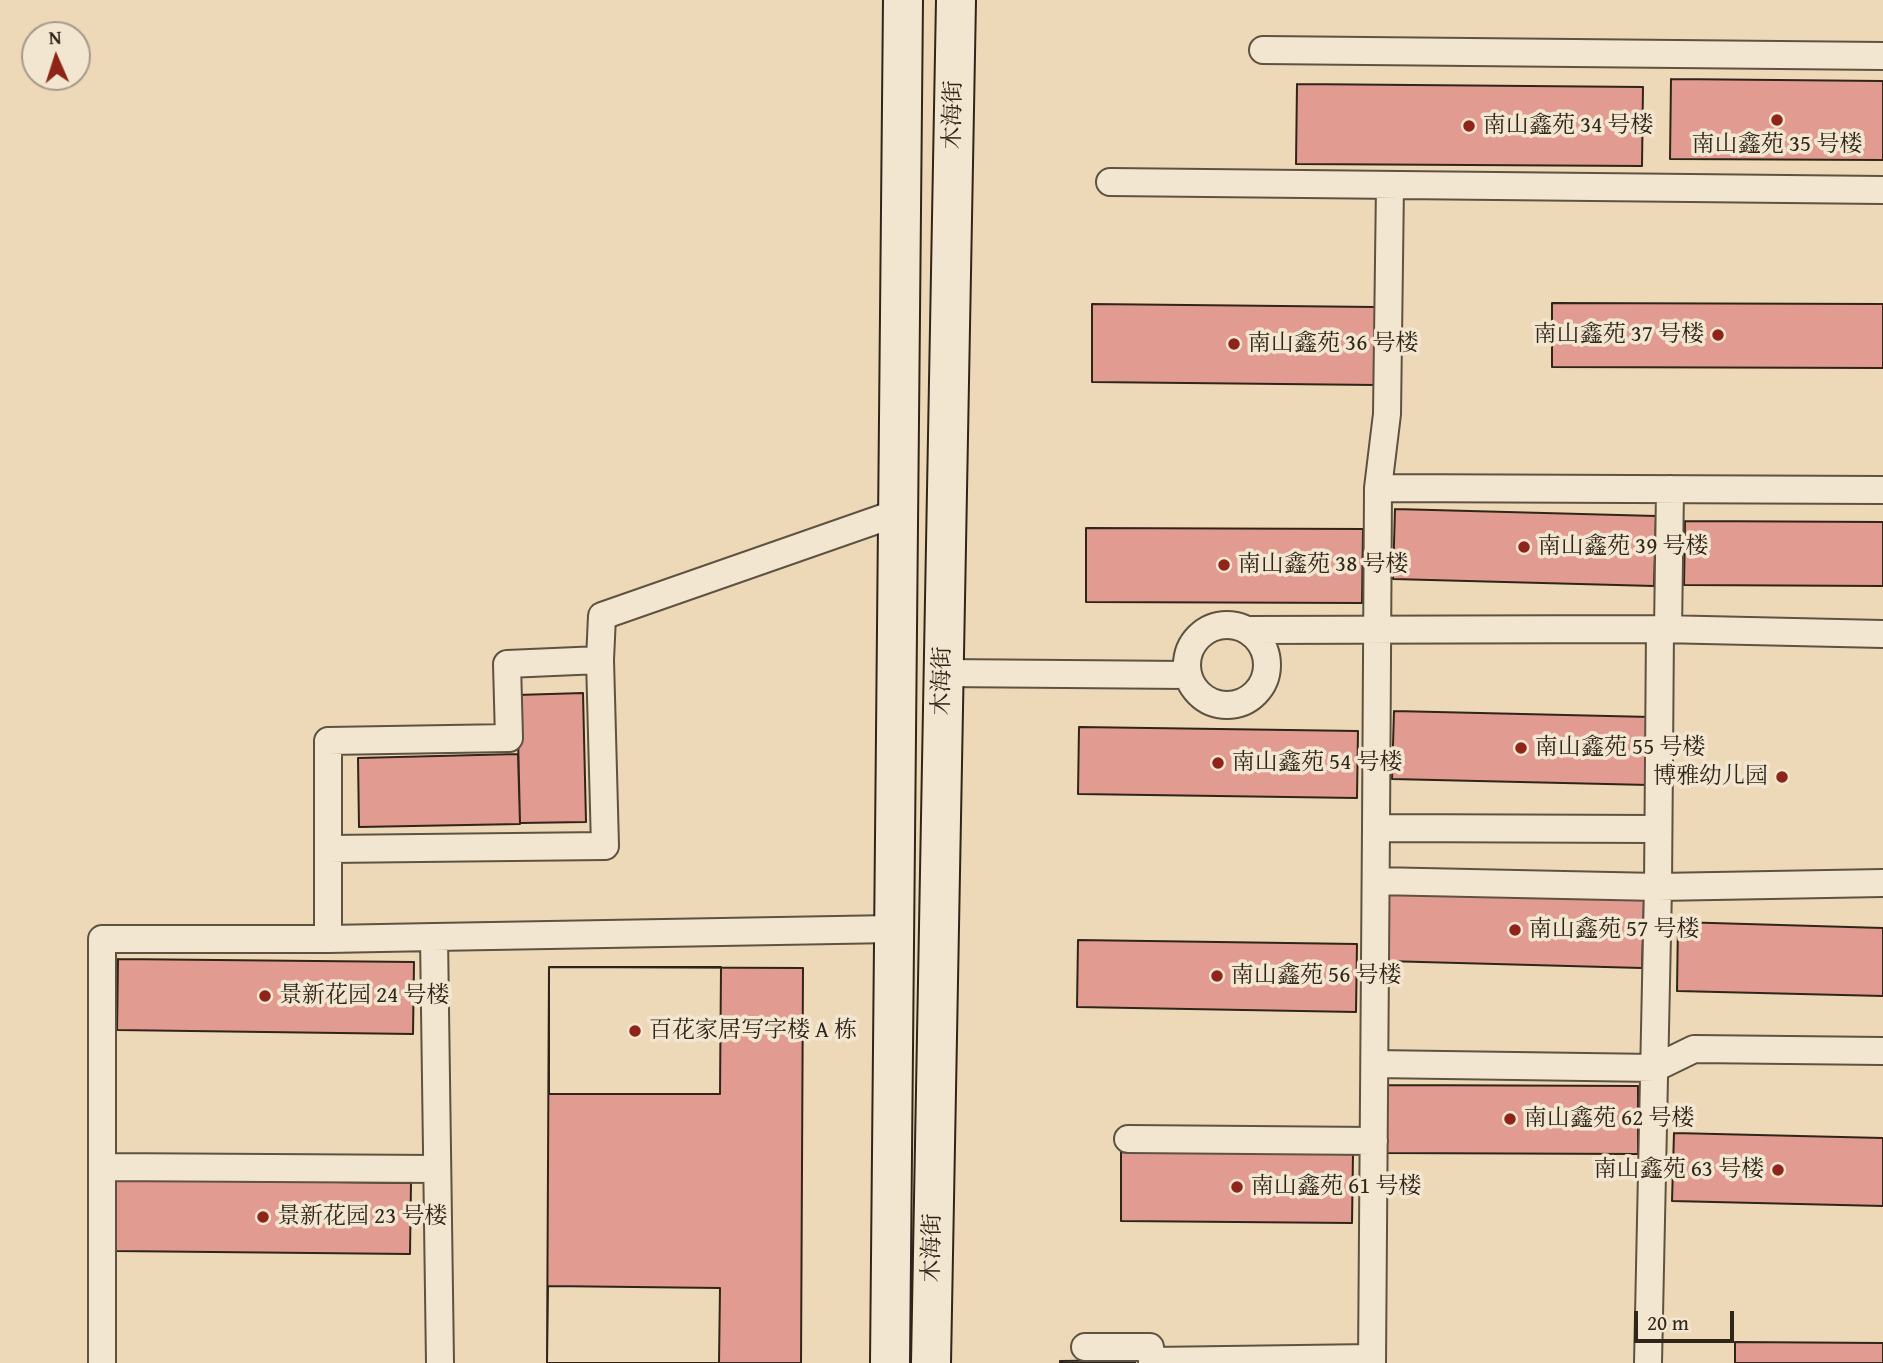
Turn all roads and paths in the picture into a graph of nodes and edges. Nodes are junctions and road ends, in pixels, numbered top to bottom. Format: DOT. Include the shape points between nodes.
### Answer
graph roads {
  1 [pos="902,0"];
  2 [pos="956,0"];
  3 [pos="1263,50"];
  4 [pos="1883,56"];
  5 [pos="1110,182"];
  6 [pos="1390,185"];
  7 [pos="1883,190"];
  8 [pos="1378,488"];
  9 [pos="1670,489"];
  10 [pos="1883,490"];
  11 [pos="897,513"];
  12 [pos="1247,630"];
  13 [pos="1377,630"];
  14 [pos="1664,630"];
  15 [pos="1883,634"];
  16 [pos="600,660"];
  17 [pos="943,673"];
  18 [pos="1188,675"];
  19 [pos="1376,828"];
  20 [pos="1657,829"];
  21 [pos="329,849"];
  22 [pos="1376,881"];
  23 [pos="1883,883"];
  24 [pos="1658,887"];
  25 [pos="893,929"];
  26 [pos="435,937"];
  27 [pos="328,939"];
  28 [pos="1883,1051"];
  29 [pos="1375,1064"];
  30 [pos="1655,1068"];
  31 [pos="1128,1139"];
  32 [pos="1374,1141"];
  33 [pos="102,1167"];
  34 [pos="437,1169"];
  35 [pos="1085,1347"];
  36 [pos="1372,1360"];
  37 [pos="102,1363"];
  38 [pos="440,1363"];
  39 [pos="890,1363"];
  40 [pos="931,1363"];
  41 [pos="1648,1363"];
  1 -- 11 [label="main road, 木海街"];
  2 -- 17 [label="main road, 木海街"];
  3 -- 4 [label="street"];
  5 -- 6 [label="street"];
  6 -- 7 [label="street"];
  6 -- 8 [label="street" via="1387,414"];
  8 -- 9 [label="street"];
  8 -- 13 [label="street"];
  9 -- 10 [label="street"];
  9 -- 14 [label="street"];
  11 -- 16 [label="street" via="602,616"];
  11 -- 25 [label="main road, 木海街"];
  12 -- 13 [label="street"];
  12 -- 18 [label="street" via="1222,625 1198,637 1186,662"];
  12 -- 18 [label="street" via="1257,638 1268,662 1261,687 1253,696 1242,703 1215,703 1203,697"];
  13 -- 14 [label="street"];
  13 -- 19 [label="street"];
  14 -- 15 [label="street"];
  14 -- 20 [label="street"];
  16 -- 21 [label="street" via="507,664 509,738 328,741"];
  16 -- 21 [label="street" via="605,846"];
  17 -- 18 [label="street"];
  17 -- 40 [label="main road, 木海街"];
  19 -- 20 [label="street"];
  19 -- 22 [label="street"];
  20 -- 24 [label="street"];
  21 -- 27 [label="street"];
  22 -- 24 [label="street"];
  22 -- 29 [label="street"];
  23 -- 24 [label="street"];
  24 -- 30 [label="street"];
  25 -- 26 [label="street"];
  25 -- 39 [label="main road, 木海街"];
  26 -- 27 [label="street"];
  26 -- 34 [label="street"];
  27 -- 33 [label="street" via="102,939"];
  28 -- 30 [label="street" via="1694,1049"];
  29 -- 30 [label="street"];
  29 -- 32 [label="street"];
  30 -- 41 [label="street"];
  31 -- 32 [label="street"];
  32 -- 36 [label="street"];
  33 -- 34 [label="street"];
  33 -- 37 [label="street"];
  34 -- 38 [label="street"];
  35 -- 36 [label="street" via="1150,1347 1152,1360"];
}
